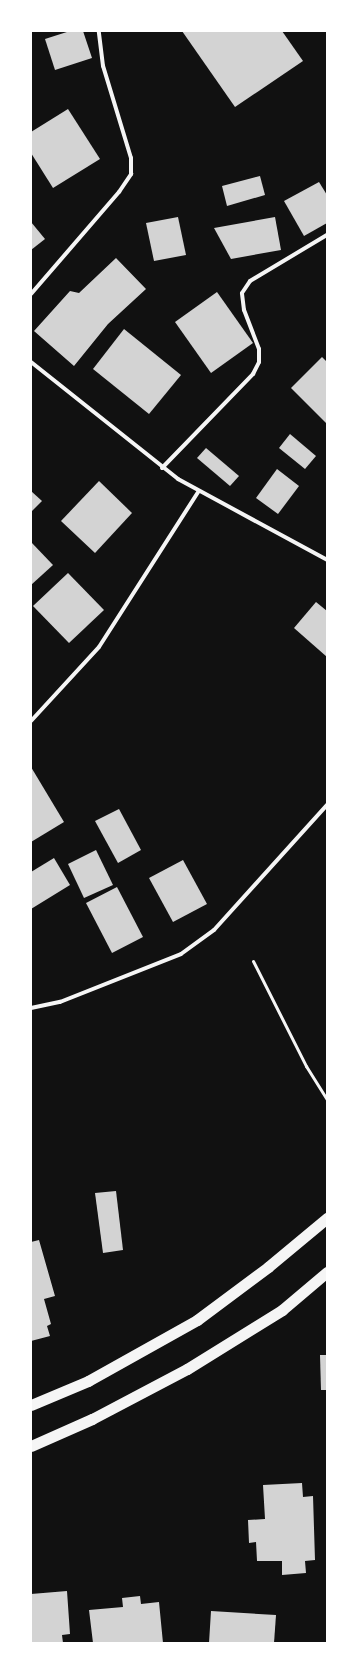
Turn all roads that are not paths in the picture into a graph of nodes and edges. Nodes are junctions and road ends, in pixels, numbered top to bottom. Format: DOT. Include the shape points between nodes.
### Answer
graph roads {
  1 [pos="99,31"];
  2 [pos="327,235"];
  3 [pos="31,294"];
  4 [pos="31,362"];
  5 [pos="162,468"];
  6 [pos="198,492"];
  7 [pos="327,560"];
  8 [pos="31,721"];
  9 [pos="327,805"];
  10 [pos="253,961"];
  11 [pos="31,1008"];
  12 [pos="327,1099"];
  13 [pos="327,1218"];
  14 [pos="327,1272"];
  15 [pos="31,1405"];
  16 [pos="31,1446"];
  1 -- 3 [label="street" via="104,66 131,158 131,174 119,192"];
  2 -- 5 [label="street" via="250,281 242,293 244,310 259,349 259,362 253,374"];
  4 -- 5 [label="street"];
  5 -- 6 [label="street"];
  6 -- 7 [label="street"];
  6 -- 8 [label="street" via="99,647"];
  9 -- 11 [label="street" via="214,930 181,954 60,1002"];
  10 -- 12 [label="lane" via="306,1066"];
  13 -- 15 [label="highway" via="268,1267 197,1320 88,1381"];
  14 -- 16 [label="highway" via="282,1310 187,1369 92,1419"];
}
